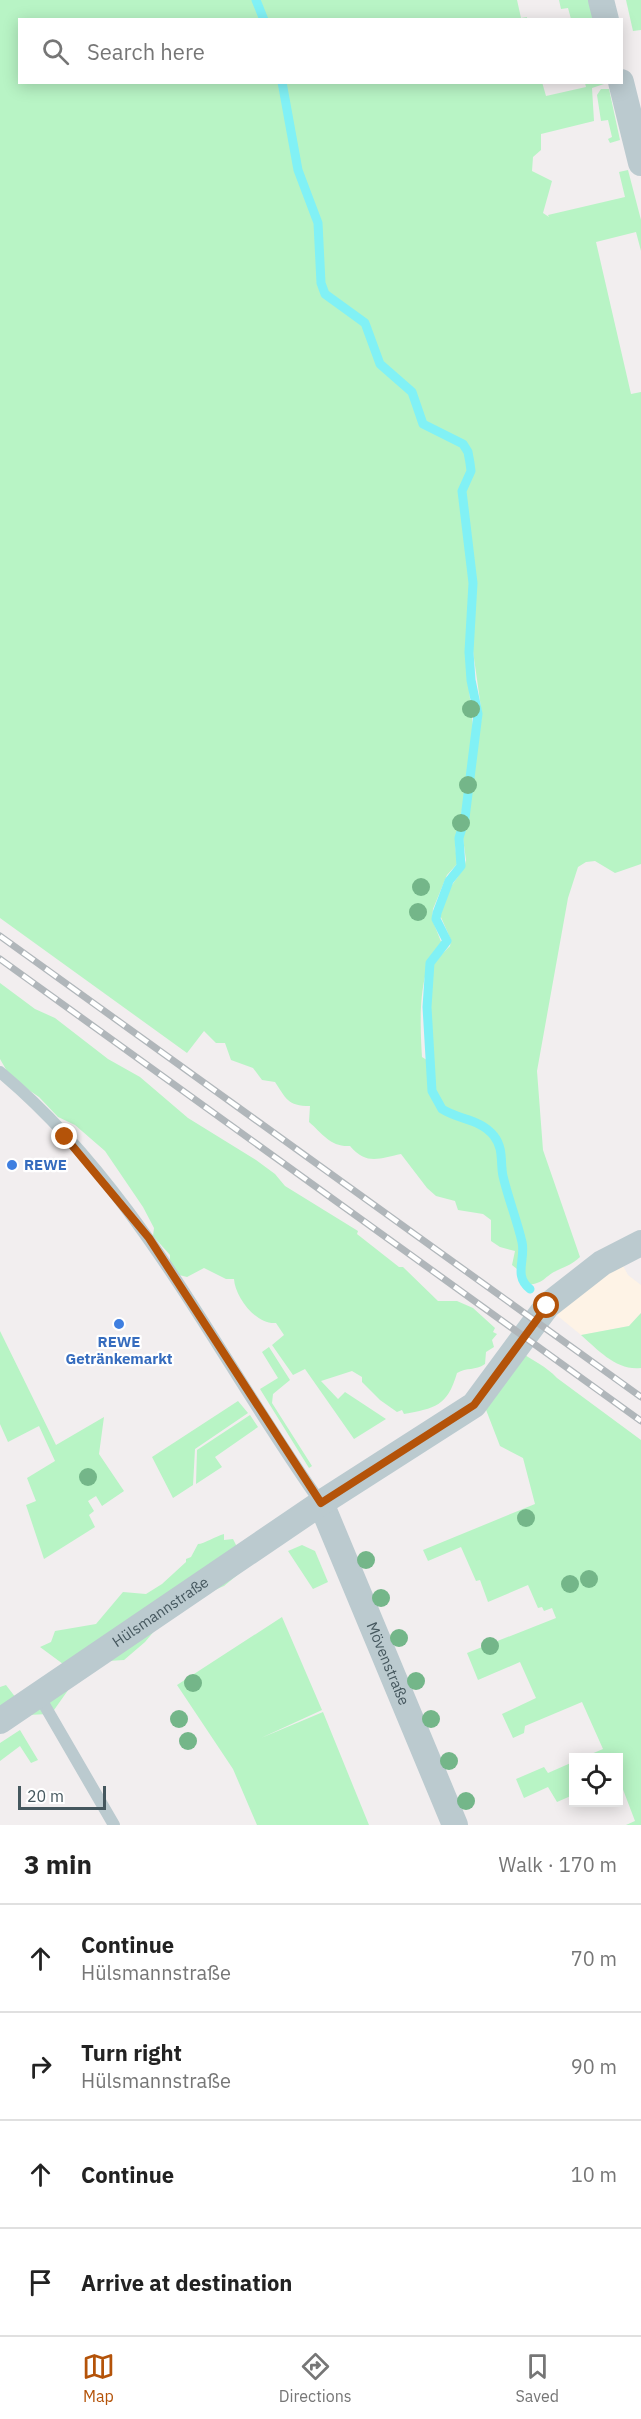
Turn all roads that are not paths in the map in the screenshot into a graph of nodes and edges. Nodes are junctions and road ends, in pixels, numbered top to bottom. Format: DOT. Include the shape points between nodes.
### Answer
graph roads {
  1 [pos="601,0"];
  2 [pos="606,18"];
  3 [pos="621,84"];
  4 [pos="641,163"];
  5 [pos="0,1072"];
  6 [pos="641,1243"];
  7 [pos="321,1503"];
  8 [pos="38,1695"];
  9 [pos="0,1721"];
  10 [pos="114,1825"];
  11 [pos="455,1825"];
  1 -- 2 [label="street"];
  3 -- 4 [label="street"];
  5 -- 7 [label="lane" via="86,1160 169,1268"];
  6 -- 7 [label="street, Hülsmannstraße" via="602,1263 547,1306 474,1405"];
  7 -- 8 [label="street, Hülsmannstraße"];
  7 -- 11 [label="street, Mövenstraße"];
  8 -- 9 [label="street, Hülsmannstraße"];
  8 -- 10 [label="lane"];
}
